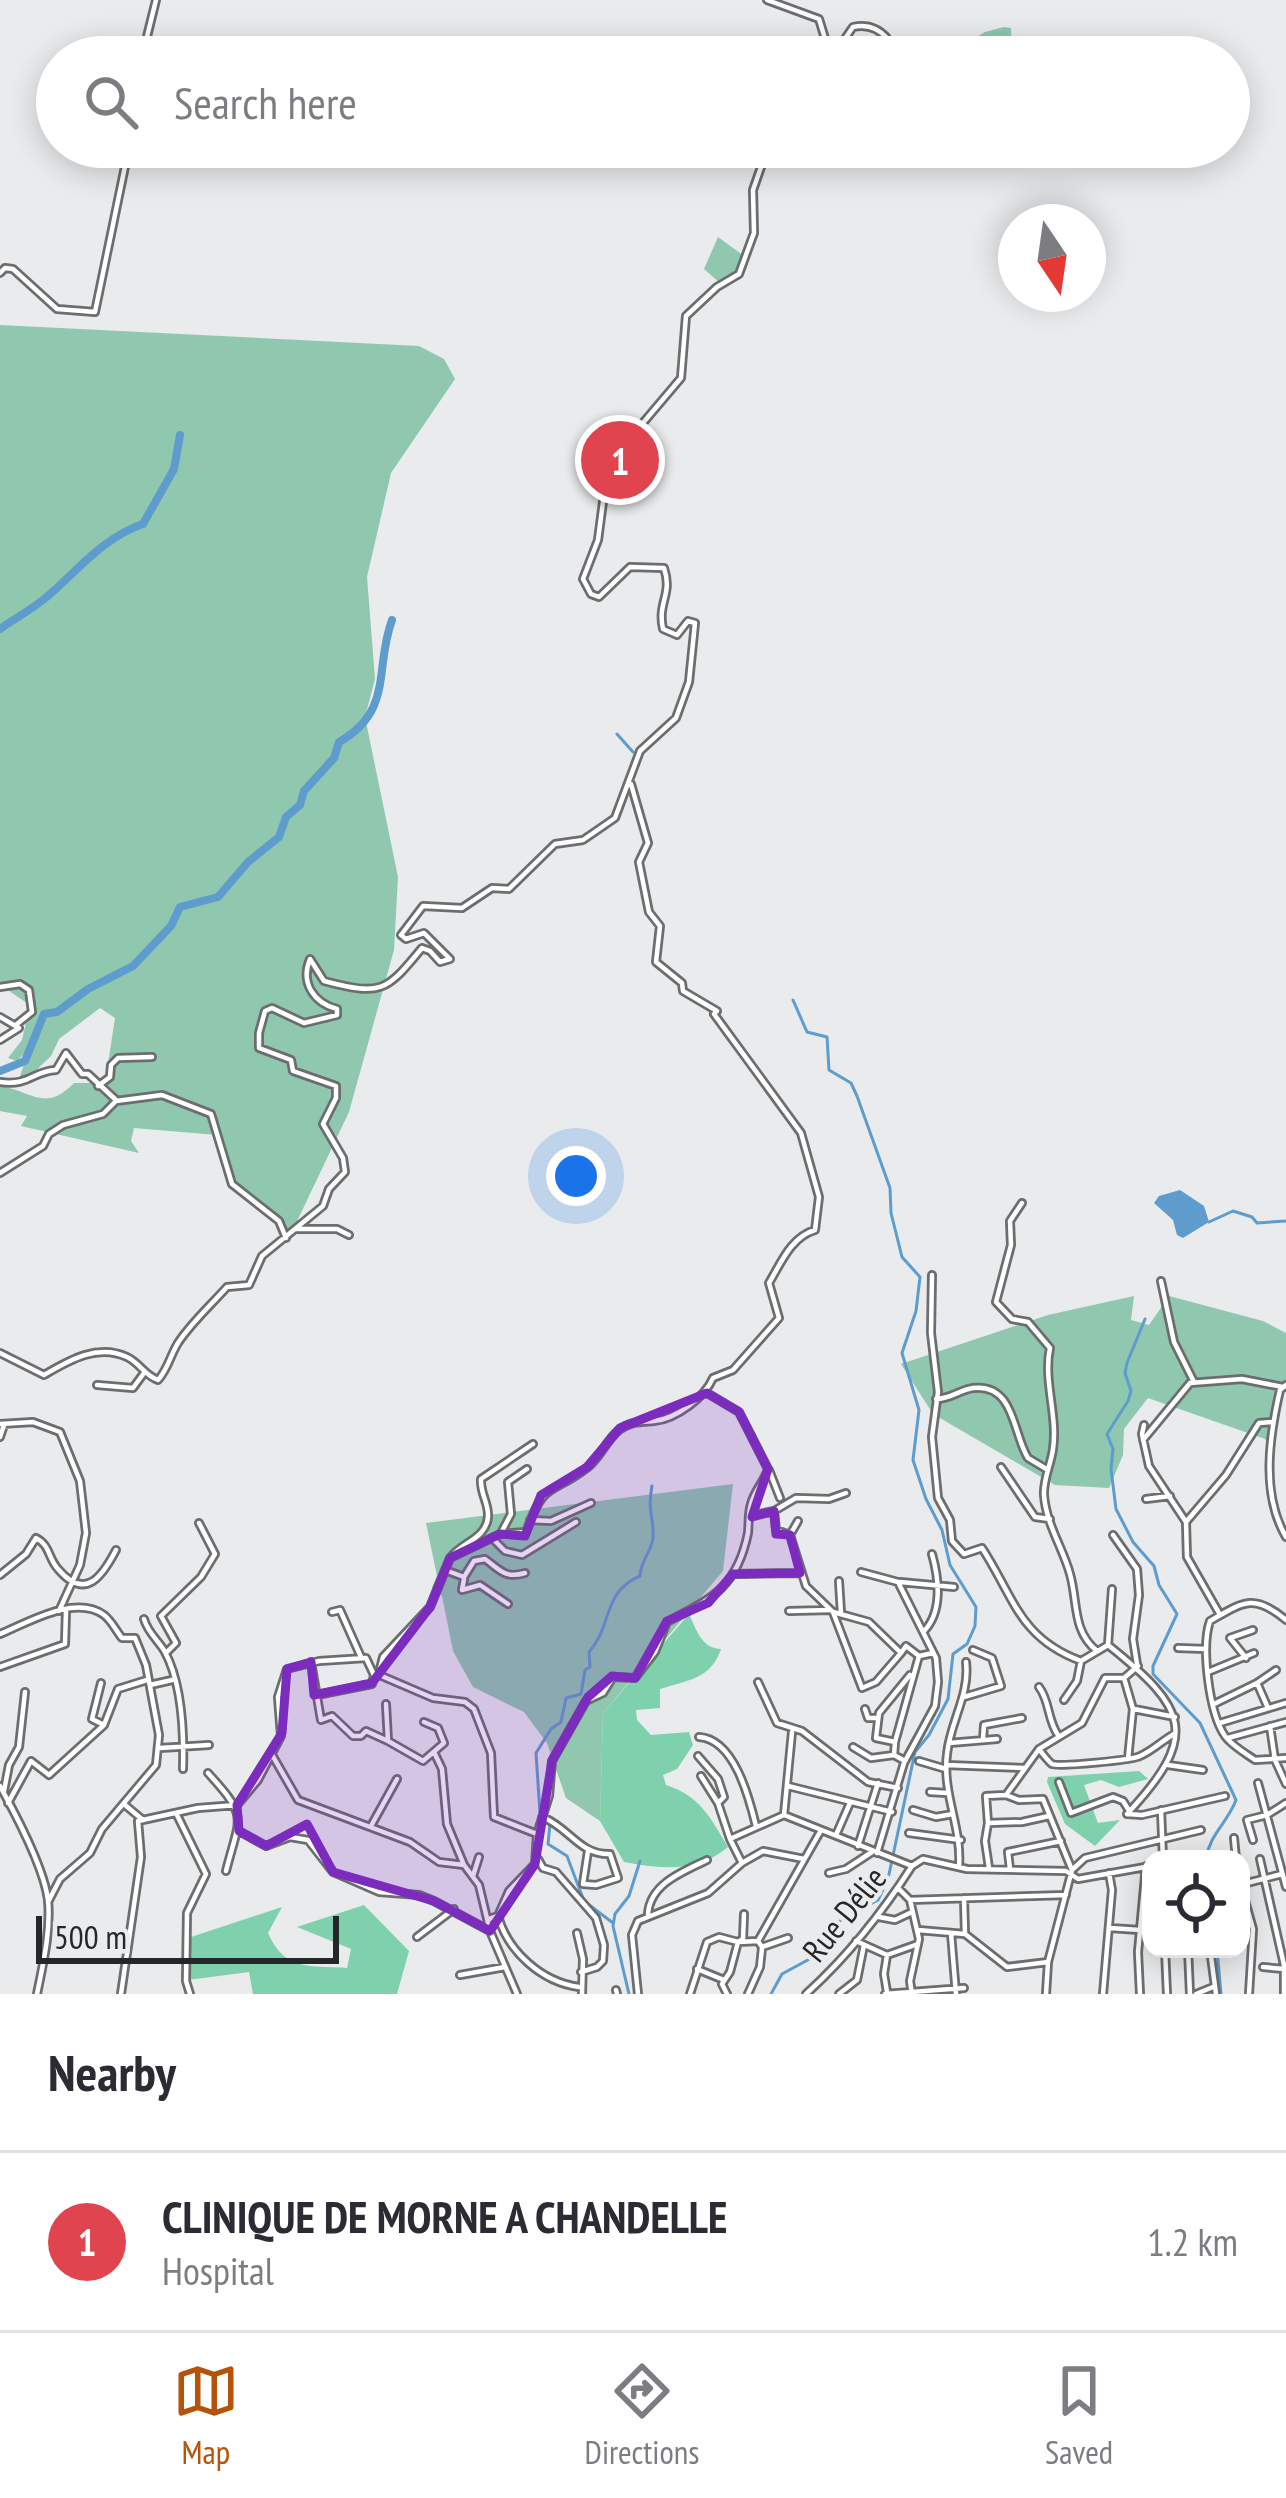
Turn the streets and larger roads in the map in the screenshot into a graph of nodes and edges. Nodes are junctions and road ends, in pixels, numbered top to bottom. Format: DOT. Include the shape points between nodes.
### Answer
graph roads {
  1 [pos="155,0"];
  2 [pos="767,0"];
  3 [pos="147,36"];
  4 [pos="824,36"];
  5 [pos="847,36"];
  6 [pos="885,36"];
  7 [pos="125,168"];
  8 [pos="761,168"];
  9 [pos="0,273"];
  10 [pos="631,784"];
  11 [pos="0,987"];
  12 [pos="0,1017"];
  13 [pos="17,1024"];
  14 [pos="0,1040"];
  15 [pos="152,1058"];
  16 [pos="0,1082"];
  17 [pos="98,1086"];
  18 [pos="116,1101"];
  19 [pos="0,1174"];
  20 [pos="1022,1203"];
  21 [pos="296,1229"];
  22 [pos="349,1234"];
  23 [pos="286,1238"];
  24 [pos="932,1275"];
  25 [pos="1161,1281"];
  26 [pos="0,1353"];
  27 [pos="144,1373"];
  28 [pos="1194,1382"];
  29 [pos="98,1385"];
  30 [pos="1285,1386"];
  31 [pos="706,1393"];
  32 [pos="936,1399"];
  33 [pos="1273,1422"];
  34 [pos="2,1424"];
  35 [pos="1144,1425"];
  36 [pos="0,1437"];
  37 [pos="1143,1441"];
  38 [pos="532,1444"];
  39 [pos="1001,1467"];
  40 [pos="527,1469"];
  41 [pos="768,1469"];
  42 [pos="1048,1470"];
  43 [pos="846,1493"];
  44 [pos="1170,1496"];
  45 [pos="780,1498"];
  46 [pos="1146,1499"];
  47 [pos="591,1503"];
  48 [pos="775,1511"];
  49 [pos="749,1516"];
  50 [pos="1050,1519"];
  51 [pos="530,1520"];
  52 [pos="798,1521"];
  53 [pos="576,1522"];
  54 [pos="1186,1522"];
  55 [pos="199,1523"];
  56 [pos="500,1534"];
  57 [pos="790,1534"];
  58 [pos="1113,1535"];
  59 [pos="1286,1537"];
  60 [pos="492,1539"];
  61 [pos="116,1550"];
  62 [pos="932,1555"];
  63 [pos="451,1558"];
  64 [pos="444,1570"];
  65 [pos="861,1572"];
  66 [pos="525,1573"];
  67 [pos="800,1573"];
  68 [pos="0,1574"];
  69 [pos="733,1574"];
  70 [pos="464,1577"];
  71 [pos="73,1580"];
  72 [pos="839,1581"];
  73 [pos="898,1582"];
  74 [pos="936,1587"];
  75 [pos="954,1587"];
  76 [pos="1112,1589"];
  77 [pos="508,1604"];
  78 [pos="62,1610"];
  79 [pos="789,1611"];
  80 [pos="835,1612"];
  81 [pos="1220,1615"];
  82 [pos="335,1618"];
  83 [pos="144,1619"];
  84 [pos="1286,1620"];
  85 [pos="1253,1630"];
  86 [pos="922,1632"];
  87 [pos="0,1634"];
  88 [pos="1108,1645"];
  89 [pos="1178,1648"];
  90 [pos="1206,1649"];
  91 [pos="974,1650"];
  92 [pos="1096,1651"];
  93 [pos="933,1652"];
  94 [pos="166,1653"];
  95 [pos="901,1653"];
  96 [pos="1254,1653"];
  97 [pos="920,1656"];
  98 [pos="361,1657"];
  99 [pos="1246,1658"];
  100 [pos="1081,1661"];
  101 [pos="311,1662"];
  102 [pos="966,1662"];
  103 [pos="1138,1666"];
  104 [pos="0,1667"];
  105 [pos="1276,1670"];
  106 [pos="1208,1672"];
  107 [pos="915,1673"];
  108 [pos="376,1674"];
  109 [pos="1124,1678"];
  110 [pos="172,1680"];
  111 [pos="150,1682"];
  112 [pos="758,1682"];
  113 [pos="101,1683"];
  114 [pos="1257,1683"];
  115 [pos="1039,1688"];
  116 [pos="25,1693"];
  117 [pos="317,1694"];
  118 [pos="964,1697"];
  119 [pos="1064,1700"];
  120 [pos="1286,1703"];
  121 [pos="386,1704"];
  122 [pos="1214,1704"];
  123 [pos="1268,1708"];
  124 [pos="866,1709"];
  125 [pos="1132,1709"];
  126 [pos="1175,1717"];
  127 [pos="877,1718"];
  128 [pos="1022,1718"];
  129 [pos="424,1722"];
  130 [pos="1286,1722"];
  131 [pos="1220,1723"];
  132 [pos="104,1725"];
  133 [pos="1270,1726"];
  134 [pos="792,1731"];
  135 [pos="1176,1733"];
  136 [pos="1058,1735"];
  137 [pos="699,1737"];
  138 [pos="1228,1738"];
  139 [pos="983,1739"];
  140 [pos="997,1739"];
  141 [pos="388,1741"];
  142 [pos="895,1742"];
  143 [pos="949,1743"];
  144 [pos="209,1744"];
  145 [pos="184,1747"];
  146 [pos="853,1747"];
  147 [pos="160,1748"];
  148 [pos="1039,1749"];
  149 [pos="434,1752"];
  150 [pos="272,1753"];
  151 [pos="894,1755"];
  152 [pos="698,1756"];
  153 [pos="1286,1757"];
  154 [pos="1128,1760"];
  155 [pos="1275,1760"];
  156 [pos="905,1761"];
  157 [pos="919,1761"];
  158 [pos="1168,1765"];
  159 [pos="946,1767"];
  160 [pos="1026,1768"];
  161 [pos="183,1769"];
  162 [pos="1203,1770"];
  163 [pos="208,1773"];
  164 [pos="1283,1775"];
  165 [pos="701,1776"];
  166 [pos="397,1779"];
  167 [pos="1060,1782"];
  168 [pos="1258,1783"];
  169 [pos="878,1784"];
  170 [pos="1286,1784"];
  171 [pos="788,1786"];
  172 [pos="898,1788"];
  173 [pos="2,1789"];
  174 [pos="930,1792"];
  175 [pos="947,1793"];
  176 [pos="1006,1795"];
  177 [pos="1225,1796"];
  178 [pos="1286,1802"];
  179 [pos="8,1803"];
  180 [pos="718,1803"];
  181 [pos="850,1803"];
  182 [pos="1138,1804"];
  183 [pos="125,1805"];
  184 [pos="237,1805"];
  185 [pos="872,1805"];
  186 [pos="913,1810"];
  187 [pos="1161,1810"];
  188 [pos="892,1812"];
  189 [pos="1129,1813"];
  190 [pos="953,1814"];
  191 [pos="176,1815"];
  192 [pos="784,1815"];
  193 [pos="1142,1815"];
  194 [pos="1268,1815"];
  195 [pos="1051,1816"];
  196 [pos="542,1817"];
  197 [pos="936,1817"];
  198 [pos="143,1820"];
  199 [pos="988,1822"];
  200 [pos="371,1826"];
  201 [pos="756,1826"];
  202 [pos="1201,1830"];
  203 [pos="238,1831"];
  204 [pos="821,1831"];
  205 [pos="909,1833"];
  206 [pos="537,1834"];
  207 [pos="836,1835"];
  208 [pos="934,1838"];
  209 [pos="1234,1838"];
  210 [pos="730,1839"];
  211 [pos="961,1840"];
  212 [pos="1162,1840"];
  213 [pos="1253,1840"];
  214 [pos="1061,1841"];
  215 [pos="858,1846"];
  216 [pos="1163,1850"];
  217 [pos="1233,1850"];
  218 [pos="588,1851"];
  219 [pos="878,1853"];
  220 [pos="479,1857"];
  221 [pos="537,1858"];
  222 [pos="804,1859"];
  223 [pos="1260,1859"];
  224 [pos="706,1860"];
  225 [pos="742,1863"];
  226 [pos="910,1864"];
  227 [pos="464,1865"];
  228 [pos="959,1866"];
  229 [pos="1142,1867"];
  230 [pos="988,1868"];
  231 [pos="1010,1868"];
  232 [pos="226,1871"];
  233 [pos="829,1873"];
  234 [pos="1072,1873"];
  235 [pos="1109,1873"];
  236 [pos="1282,1874"];
  237 [pos="473,1876"];
  238 [pos="1264,1878"];
  239 [pos="1250,1882"];
  240 [pos="1286,1887"];
  241 [pos="898,1888"];
  242 [pos="1066,1895"];
  243 [pos="964,1898"];
  244 [pos="910,1900"];
  245 [pos="48,1902"];
  246 [pos="454,1909"];
  247 [pos="913,1911"];
  248 [pos="745,1914"];
  249 [pos="648,1915"];
  250 [pos="498,1916"];
  251 [pos="1142,1916"];
  252 [pos="879,1917"];
  253 [pos="1250,1918"];
  254 [pos="489,1919"];
  255 [pos="1108,1928"];
  256 [pos="918,1930"];
  257 [pos="1140,1930"];
  258 [pos="490,1931"];
  259 [pos="951,1933"];
  260 [pos="578,1934"];
  261 [pos="965,1934"];
  262 [pos="1286,1935"];
  263 [pos="417,1937"];
  264 [pos="788,1938"];
  265 [pos="1278,1938"];
  266 [pos="856,1941"];
  267 [pos="738,1942"];
  268 [pos="760,1944"];
  269 [pos="918,1944"];
  270 [pos="864,1945"];
  271 [pos="887,1955"];
  272 [pos="1165,1958"];
  273 [pos="1189,1958"];
  274 [pos="1211,1958"];
  275 [pos="1284,1958"];
  276 [pos="1048,1962"];
  277 [pos="505,1966"];
  278 [pos="1263,1967"];
  279 [pos="697,1969"];
  280 [pos="580,1972"];
  281 [pos="1285,1974"];
  282 [pos="460,1976"];
  283 [pos="724,1980"];
  284 [pos="964,1988"];
  285 [pos="581,1990"];
  286 [pos="1214,1990"];
  287 [pos="956,1991"];
  288 [pos="911,1993"];
  289 [pos="37,1994"];
  290 [pos="121,1994"];
  291 [pos="190,1994"];
  292 [pos="517,1994"];
  293 [pos="638,1994"];
  294 [pos="690,1994"];
  295 [pos="727,1994"];
  296 [pos="748,1994"];
  297 [pos="806,1994"];
  298 [pos="838,1994"];
  299 [pos="887,1994"];
  300 [pos="1046,1994"];
  301 [pos="1103,1994"];
  302 [pos="1140,1994"];
  303 [pos="1167,1994"];
  304 [pos="1193,1994"];
  305 [pos="1249,1994"];
  306 [pos="1284,1994"];
  1 -- 3 [label="street"];
  2 -- 4 [label="street" via="819,19"];
  5 -- 6 [label="street" via="863,25"];
  7 -- 9 [label="street" via="95,312 57,309 14,269"];
  8 -- 10 [label="street" via="754,233 739,274 686,316 681,378 615,456 585,567 585,586 599,596 629,567 664,568 670,585 659,612 663,628 677,635 694,623 689,682 676,718 640,752"];
  10 -- 21 [label="street" via="615,818 584,840 555,844 509,890 492,888 462,908 417,910 402,937 424,933 449,953 447,963 422,948 378,990 324,981 310,959 315,999 337,1015 304,1023 265,1011 260,1048 290,1060 293,1071 337,1086 323,1124 345,1172"];
  10 -- 31 [label="street" via="648,843 639,862 649,912 660,926 656,962 717,1011 802,1133 819,1197 815,1230 781,1259 769,1283 779,1318"];
  11 -- 13 [label="street" via="29,990 32,1012"];
  12 -- 13 [label="street"];
  13 -- 14 [label="street"];
  15 -- 17 [label="street" via="118,1058"];
  16 -- 17 [label="street" via="24,1083 56,1070 66,1054"];
  17 -- 18 [label="street"];
  18 -- 19 [label="street" via="104,1114 63,1125"];
  18 -- 23 [label="street" via="162,1095 208,1112 232,1184 279,1221"];
  20 -- 42 [label="street" via="1010,1221 996,1302 1050,1348"];
  21 -- 22 [label="street"];
  21 -- 23 [label="street"];
  23 -- 27 [label="street" via="262,1256 249,1285 227,1287 182,1337 158,1380"];
  24 -- 32 [label="street"];
  25 -- 28 [label="street" via="1174,1342"];
  26 -- 27 [label="street" via="44,1375 63,1361 107,1353"];
  27 -- 29 [label="street" via="133,1388"];
  28 -- 30 [label="street"];
  28 -- 37 [label="street"];
  30 -- 33 [label="street"];
  31 -- 41 [label="street" via="739,1412"];
  31 -- 51 [label="street" via="656,1421 620,1428 587,1467 541,1495"];
  32 -- 42 [label="street" via="975,1388 1000,1398 1013,1411 1028,1458"];
  32 -- 100 [label="street" via="938,1498 952,1541 964,1554 982,1548 1018,1616 1051,1647"];
  33 -- 54 [label="street" via="1262,1420"];
  33 -- 59 [label="street" via="1275,1517"];
  34 -- 36 [label="street"];
  34 -- 71 [label="street" via="33,1422 60,1432 84,1497 85,1548"];
  35 -- 37 [label="street"];
  37 -- 44 [label="street"];
  38 -- 63 [label="street" via="482,1479 488,1522"];
  39 -- 50 [label="street" via="1035,1517"];
  40 -- 56 [label="street" via="508,1483 511,1511"];
  41 -- 45 [label="street"];
  41 -- 49 [label="street"];
  42 -- 50 [label="street"];
  43 -- 48 [label="street" via="796,1498"];
  44 -- 46 [label="street"];
  44 -- 54 [label="street"];
  47 -- 51 [label="street" via="551,1521"];
  48 -- 49 [label="street"];
  48 -- 57 [label="street" via="776,1530"];
  49 -- 69 [label="street"];
  50 -- 92 [label="street" via="1078,1623"];
  51 -- 56 [label="street" via="522,1534"];
  52 -- 57 [label="street"];
  53 -- 60 [label="street" via="522,1555"];
  54 -- 81 [label="street" via="1187,1557"];
  55 -- 94 [label="street" via="215,1554 161,1616 176,1643"];
  56 -- 60 [label="street"];
  57 -- 67 [label="street"];
  58 -- 103 [label="street" via="1137,1569"];
  60 -- 63 [label="street"];
  61 -- 71 [label="street" via="95,1582"];
  62 -- 74 [label="street"];
  63 -- 64 [label="street"];
  64 -- 70 [label="street"];
  64 -- 108 [label="street" via="430,1607"];
  65 -- 73 [label="street"];
  66 -- 70 [label="street" via="509,1576 483,1559"];
  67 -- 69 [label="street"];
  67 -- 80 [label="street"];
  68 -- 71 [label="street" via="36,1538"];
  69 -- 196 [label="street" via="708,1603 667,1622 634,1678 614,1677 586,1701 552,1761"];
  70 -- 77 [label="street" via="461,1590 480,1585"];
  71 -- 78 [label="street"];
  72 -- 80 [label="street"];
  73 -- 74 [label="street"];
  73 -- 86 [label="street"];
  74 -- 75 [label="street"];
  74 -- 86 [label="street" via="934,1616"];
  76 -- 88 [label="street"];
  78 -- 87 [label="street"];
  78 -- 104 [label="street" via="65,1644"];
  78 -- 111 [label="street" via="103,1614 122,1638 135,1638"];
  79 -- 80 [label="street"];
  80 -- 95 [label="street" via="869,1622"];
  80 -- 95 [label="street" via="862,1688"];
  81 -- 84 [label="street" via="1255,1602"];
  81 -- 90 [label="street" via="1207,1625"];
  82 -- 98 [label="street" via="340,1610"];
  83 -- 94 [label="street"];
  85 -- 99 [label="street" via="1231,1638"];
  86 -- 93 [label="street"];
  88 -- 92 [label="street"];
  88 -- 103 [label="street"];
  89 -- 90 [label="street"];
  90 -- 106 [label="street"];
  91 -- 118 [label="street" via="992,1658 1000,1686"];
  92 -- 100 [label="street"];
  93 -- 97 [label="street"];
  93 -- 156 [label="street" via="935,1706"];
  94 -- 110 [label="street"];
  95 -- 97 [label="street" via="906,1646"];
  96 -- 99 [label="street"];
  97 -- 107 [label="street"];
  98 -- 101 [label="street"];
  98 -- 108 [label="street"];
  99 -- 106 [label="street"];
  100 -- 119 [label="street"];
  101 -- 117 [label="street"];
  101 -- 150 [label="street" via="285,1672"];
  102 -- 118 [label="street"];
  103 -- 109 [label="street"];
  103 -- 126 [label="street"];
  105 -- 114 [label="street"];
  106 -- 122 [label="street"];
  107 -- 127 [label="street"];
  107 -- 142 [label="street"];
  108 -- 117 [label="street" via="372,1684"];
  108 -- 206 [label="street" via="475,1709 493,1763 494,1817"];
  109 -- 125 [label="street"];
  109 -- 136 [label="street" via="1105,1678 1082,1723"];
  110 -- 111 [label="street"];
  110 -- 145 [label="street"];
  111 -- 132 [label="street" via="118,1689"];
  111 -- 147 [label="street"];
  112 -- 134 [label="street" via="777,1723"];
  113 -- 132 [label="street" via="92,1719"];
  114 -- 122 [label="street"];
  114 -- 123 [label="street"];
  115 -- 136 [label="street"];
  116 -- 173 [label="street" via="19,1747"];
  117 -- 141 [label="street" via="321,1720 332,1716 352,1736 366,1731"];
  118 -- 143 [label="street"];
  120 -- 123 [label="street"];
  121 -- 141 [label="street"];
  122 -- 131 [label="street"];
  123 -- 131 [label="street"];
  124 -- 127 [label="street"];
  125 -- 126 [label="street"];
  125 -- 154 [label="street"];
  126 -- 135 [label="street"];
  127 -- 142 [label="street" via="876,1738"];
  128 -- 139 [label="street" via="984,1725"];
  129 -- 149 [label="street" via="442,1735"];
  130 -- 133 [label="street"];
  131 -- 138 [label="street"];
  132 -- 179 [label="street" via="49,1775 31,1761"];
  133 -- 138 [label="street"];
  133 -- 155 [label="street"];
  134 -- 169 [label="street"];
  134 -- 171 [label="street"];
  135 -- 154 [label="street"];
  135 -- 158 [label="street"];
  136 -- 148 [label="street"];
  137 -- 201 [label="street" via="721,1744"];
  138 -- 155 [label="street" via="1255,1760"];
  139 -- 140 [label="street"];
  139 -- 143 [label="street"];
  141 -- 149 [label="street" via="423,1761"];
  142 -- 151 [label="street"];
  143 -- 159 [label="street"];
  144 -- 145 [label="street"];
  145 -- 147 [label="street"];
  145 -- 161 [label="street"];
  146 -- 151 [label="street" via="871,1758"];
  147 -- 183 [label="street"];
  148 -- 154 [label="street" via="1052,1764"];
  148 -- 160 [label="street"];
  149 -- 227 [label="street"];
  150 -- 184 [label="street"];
  150 -- 200 [label="street" via="298,1800"];
  151 -- 156 [label="street"];
  152 -- 180 [label="street" via="720,1784"];
  153 -- 155 [label="street"];
  155 -- 164 [label="street"];
  156 -- 172 [label="street"];
  157 -- 159 [label="street"];
  158 -- 162 [label="street"];
  158 -- 182 [label="street"];
  159 -- 160 [label="street"];
  159 -- 175 [label="street"];
  160 -- 176 [label="street"];
  163 -- 184 [label="street"];
  164 -- 170 [label="street"];
  165 -- 180 [label="street"];
  166 -- 200 [label="street"];
  167 -- 189 [label="street" via="1071,1814 1113,1797"];
  168 -- 194 [label="street"];
  169 -- 172 [label="street"];
  169 -- 185 [label="street"];
  171 -- 181 [label="street"];
  171 -- 192 [label="street"];
  172 -- 188 [label="street"];
  173 -- 179 [label="street"];
  174 -- 175 [label="street"];
  175 -- 190 [label="street"];
  176 -- 195 [label="street" via="1043,1799"];
  176 -- 199 [label="street" via="986,1796"];
  177 -- 187 [label="street"];
  178 -- 194 [label="street"];
  179 -- 245 [label="street"];
  180 -- 210 [label="street"];
  181 -- 185 [label="street"];
  181 -- 207 [label="street"];
  182 -- 189 [label="street"];
  182 -- 193 [label="street"];
  183 -- 198 [label="street"];
  183 -- 245 [label="street"];
  184 -- 191 [label="street"];
  184 -- 203 [label="street"];
  185 -- 188 [label="street"];
  185 -- 215 [label="street"];
  186 -- 197 [label="street"];
  187 -- 193 [label="street"];
  187 -- 212 [label="street"];
  188 -- 219 [label="street"];
  189 -- 193 [label="street"];
  190 -- 197 [label="street"];
  190 -- 211 [label="street"];
  191 -- 198 [label="street"];
  191 -- 291 [label="street" via="206,1874 187,1913"];
  192 -- 201 [label="street"];
  192 -- 204 [label="street"];
  194 -- 213 [label="street" via="1247,1820"];
  194 -- 236 [label="street"];
  195 -- 199 [label="street"];
  195 -- 214 [label="street"];
  196 -- 206 [label="street"];
  196 -- 218 [label="street"];
  197 -- 208 [label="street"];
  198 -- 290 [label="street" via="136,1825 141,1857"];
  199 -- 230 [label="street"];
  200 -- 227 [label="street" via="439,1862"];
  201 -- 210 [label="street"];
  202 -- 212 [label="street"];
  203 -- 232 [label="street"];
  203 -- 246 [label="street" via="266,1846 308,1840 333,1872"];
  204 -- 207 [label="street"];
  204 -- 222 [label="street"];
  205 -- 208 [label="street"];
  206 -- 221 [label="street"];
  207 -- 215 [label="street"];
  208 -- 211 [label="street"];
  209 -- 217 [label="street"];
  210 -- 225 [label="street"];
  211 -- 228 [label="street"];
  212 -- 216 [label="street"];
  212 -- 234 [label="street" via="1085,1858"];
  214 -- 231 [label="street" via="1008,1852"];
  214 -- 234 [label="street"];
  215 -- 219 [label="street"];
  218 -- 218 [label="street" via="610,1854 618,1878 583,1884"];
  219 -- 226 [label="street"];
  219 -- 233 [label="street"];
  220 -- 237 [label="street"];
  221 -- 250 [label="street"];
  221 -- 280 [label="street" via="602,1930 603,1960"];
  222 -- 225 [label="street" via="764,1851"];
  222 -- 268 [label="street"];
  223 -- 238 [label="street"];
  224 -- 249 [label="street" via="657,1888"];
  225 -- 249 [label="street" via="708,1893"];
  226 -- 228 [label="street" via="923,1858"];
  226 -- 241 [label="street, Rue Délie"];
  227 -- 237 [label="street"];
  228 -- 230 [label="street"];
  229 -- 235 [label="street"];
  230 -- 231 [label="street"];
  231 -- 234 [label="street"];
  234 -- 235 [label="street"];
  234 -- 242 [label="street"];
  235 -- 255 [label="street"];
  236 -- 238 [label="street"];
  236 -- 240 [label="street"];
  237 -- 254 [label="street"];
  238 -- 239 [label="street"];
  238 -- 265 [label="street"];
  241 -- 244 [label="street"];
  241 -- 252 [label="street, Rue Délie"];
  242 -- 243 [label="street"];
  242 -- 276 [label="street"];
  243 -- 244 [label="street"];
  243 -- 261 [label="street"];
  244 -- 247 [label="street"];
  245 -- 289 [label="street"];
  246 -- 258 [label="street"];
  246 -- 263 [label="street"];
  247 -- 252 [label="street" via="895,1921"];
  247 -- 256 [label="street"];
  248 -- 267 [label="street"];
  249 -- 293 [label="street" via="632,1935"];
  250 -- 254 [label="street"];
  250 -- 285 [label="street" via="508,1942 545,1976"];
  251 -- 257 [label="street"];
  252 -- 266 [label="street, Rue Délie"];
  253 -- 305 [label="street"];
  254 -- 258 [label="street"];
  255 -- 257 [label="street"];
  255 -- 301 [label="street"];
  256 -- 259 [label="street"];
  256 -- 269 [label="street"];
  257 -- 302 [label="street"];
  258 -- 277 [label="street"];
  259 -- 261 [label="street"];
  259 -- 287 [label="street"];
  260 -- 280 [label="street"];
  261 -- 276 [label="street" via="1007,1967"];
  262 -- 265 [label="street"];
  264 -- 268 [label="street"];
  265 -- 275 [label="street"];
  266 -- 270 [label="street"];
  266 -- 297 [label="street, Rue Délie"];
  267 -- 268 [label="street"];
  267 -- 279 [label="street" via="707,1942"];
  267 -- 283 [label="street"];
  268 -- 296 [label="street"];
  269 -- 271 [label="street"];
  269 -- 288 [label="street"];
  270 -- 271 [label="street"];
  270 -- 298 [label="street" via="856,1980"];
  271 -- 299 [label="street"];
  272 -- 303 [label="street"];
  273 -- 304 [label="street"];
  274 -- 286 [label="street"];
  275 -- 281 [label="street"];
  276 -- 300 [label="street"];
  277 -- 282 [label="street"];
  277 -- 292 [label="street"];
  278 -- 281 [label="street"];
  279 -- 283 [label="street"];
  279 -- 294 [label="street"];
  280 -- 285 [label="street"];
  281 -- 306 [label="street"];
  283 -- 295 [label="street"];
  284 -- 287 [label="street"];
  286 -- 304 [label="street"];
  287 -- 288 [label="street"];
  288 -- 299 [label="street"];
}
